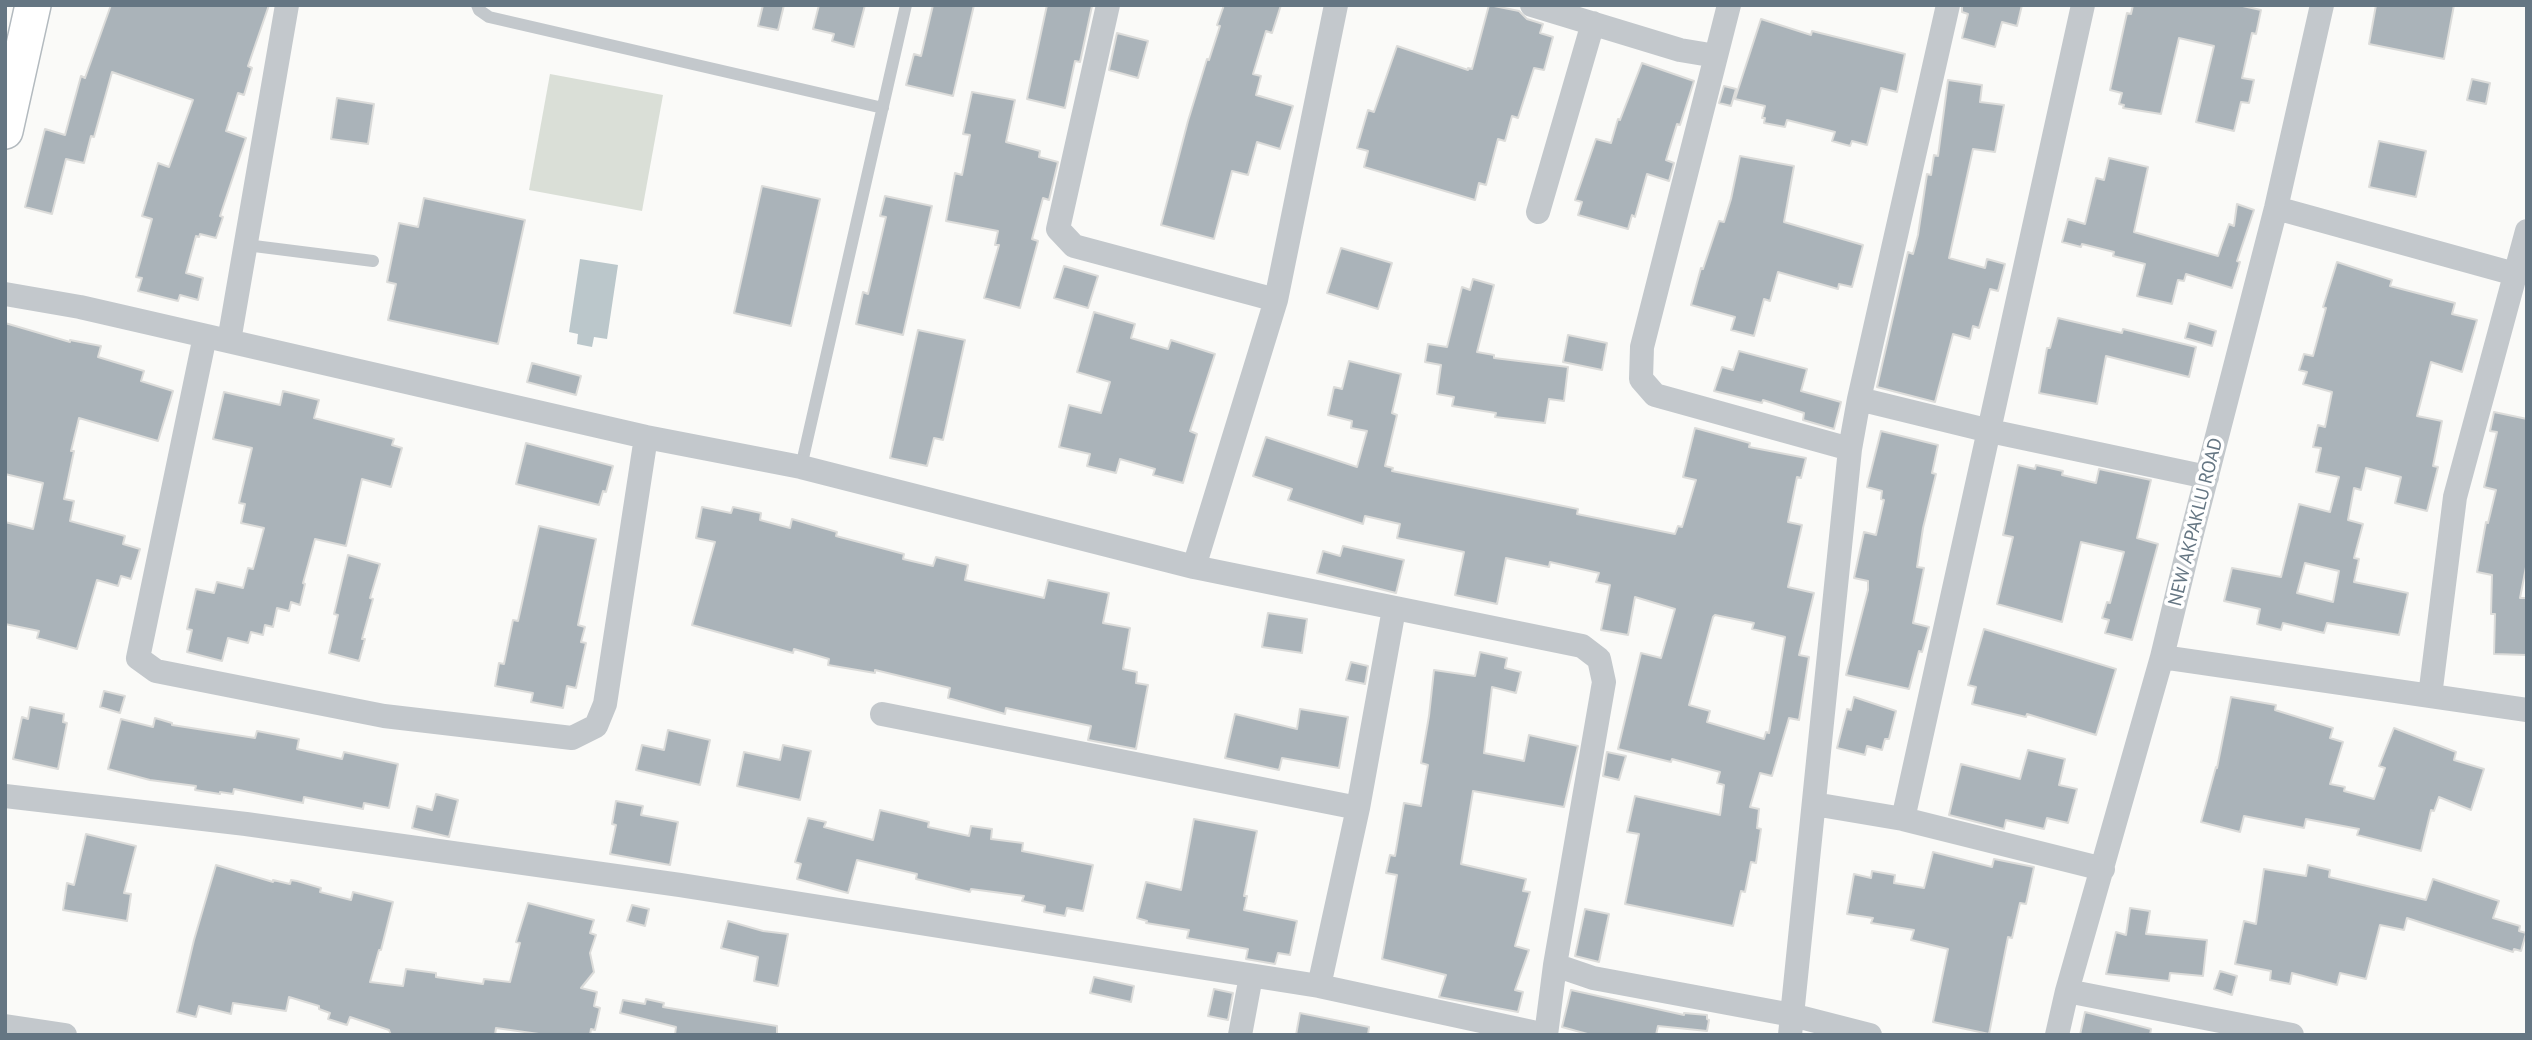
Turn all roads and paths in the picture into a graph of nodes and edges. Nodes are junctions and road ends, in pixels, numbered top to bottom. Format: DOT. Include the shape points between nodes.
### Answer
graph roads {
  1 [pos="33,5"];
  2 [pos="287,5"];
  3 [pos="477,5"];
  4 [pos="906,5"];
  5 [pos="1108,5"];
  6 [pos="1336,5"];
  7 [pos="1532,5"];
  8 [pos="1729,5"];
  9 [pos="1948,5"];
  10 [pos="2083,5"];
  11 [pos="2322,5"];
  12 [pos="1593,23"];
  13 [pos="15,44"];
  14 [pos="1716,56"];
  15 [pos="883,108"];
  16 [pos="5,131"];
  17 [pos="2276,208"];
  18 [pos="1538,212"];
  19 [pos="2527,232"];
  20 [pos="246,245"];
  21 [pos="373,261"];
  22 [pos="2515,274"];
  23 [pos="5,294"];
  24 [pos="1276,300"];
  25 [pos="205,336"];
  26 [pos="229,341"];
  27 [pos="1859,399"];
  28 [pos="1990,430"];
  29 [pos="646,438"];
  30 [pos="1850,449"];
  31 [pos="801,467"];
  32 [pos="2207,477"];
  33 [pos="1194,567"];
  34 [pos="1394,610"];
  35 [pos="2162,657"];
  36 [pos="2430,696"];
  37 [pos="2527,710"];
  38 [pos="882,714"];
  39 [pos="5,796"];
  40 [pos="1814,804"];
  41 [pos="1358,808"];
  42 [pos="1903,819"];
  43 [pos="2103,869"];
  44 [pos="1555,965"];
  45 [pos="1251,976"];
  46 [pos="1319,986"];
  47 [pos="2067,992"];
  48 [pos="1791,1025"];
  49 [pos="5,1026"];
  50 [pos="65,1035"];
  51 [pos="1240,1035"];
  52 [pos="1546,1035"];
  53 [pos="1870,1035"];
  54 [pos="2057,1035"];
  55 [pos="2292,1035"];
  1 -- 13 [label="street"];
  2 -- 20 [label="street"];
  3 -- 15 [label="lane" via="489,17"];
  4 -- 15 [label="lane"];
  5 -- 24 [label="street" via="1058,229 1074,246"];
  6 -- 24 [label="street"];
  7 -- 12 [label="street"];
  8 -- 14 [label="street"];
  9 -- 27 [label="street"];
  10 -- 28 [label="street"];
  11 -- 17 [label="street, NEW AKPAKLU ROAD"];
  12 -- 14 [label="street" via="1680,50"];
  12 -- 18 [label="street"];
  13 -- 16 [label="street"];
  14 -- 30 [label="street" via="1642,347 1641,379 1656,395"];
  15 -- 31 [label="lane"];
  17 -- 22 [label="street"];
  17 -- 32 [label="street, NEW AKPAKLU ROAD"];
  19 -- 22 [label="street"];
  20 -- 21 [label="lane"];
  20 -- 26 [label="street"];
  22 -- 36 [label="street" via="2455,497"];
  23 -- 25 [label="street"];
  24 -- 33 [label="street"];
  25 -- 26 [label="street"];
  25 -- 29 [label="street" via="138,658 156,671 384,716 572,738 596,726 605,704"];
  26 -- 29 [label="street"];
  27 -- 28 [label="street"];
  27 -- 30 [label="street"];
  28 -- 32 [label="street"];
  28 -- 42 [label="street"];
  29 -- 31 [label="street"];
  30 -- 40 [label="street"];
  31 -- 33 [label="street"];
  32 -- 35 [label="street, NEW AKPAKLU ROAD"];
  33 -- 34 [label="street"];
  34 -- 41 [label="street"];
  34 -- 44 [label="street" via="1582,646 1599,659 1604,681"];
  35 -- 36 [label="street"];
  35 -- 43 [label="street, NEW AKPAKLU ROAD"];
  36 -- 37 [label="street"];
  38 -- 41 [label="street"];
  39 -- 45 [label="street" via="246,824 680,885"];
  40 -- 42 [label="street"];
  40 -- 48 [label="street"];
  41 -- 46 [label="street"];
  42 -- 43 [label="street"];
  43 -- 47 [label="street, NEW AKPAKLU ROAD"];
  44 -- 48 [label="street"];
  44 -- 52 [label="street"];
  45 -- 46 [label="street"];
  45 -- 51 [label="street"];
  46 -- 52 [label="street"];
  47 -- 54 [label="street, NEW AKPAKLU ROAD"];
  47 -- 55 [label="street"];
  48 -- 53 [label="street"];
  49 -- 50 [label="street"];
}
